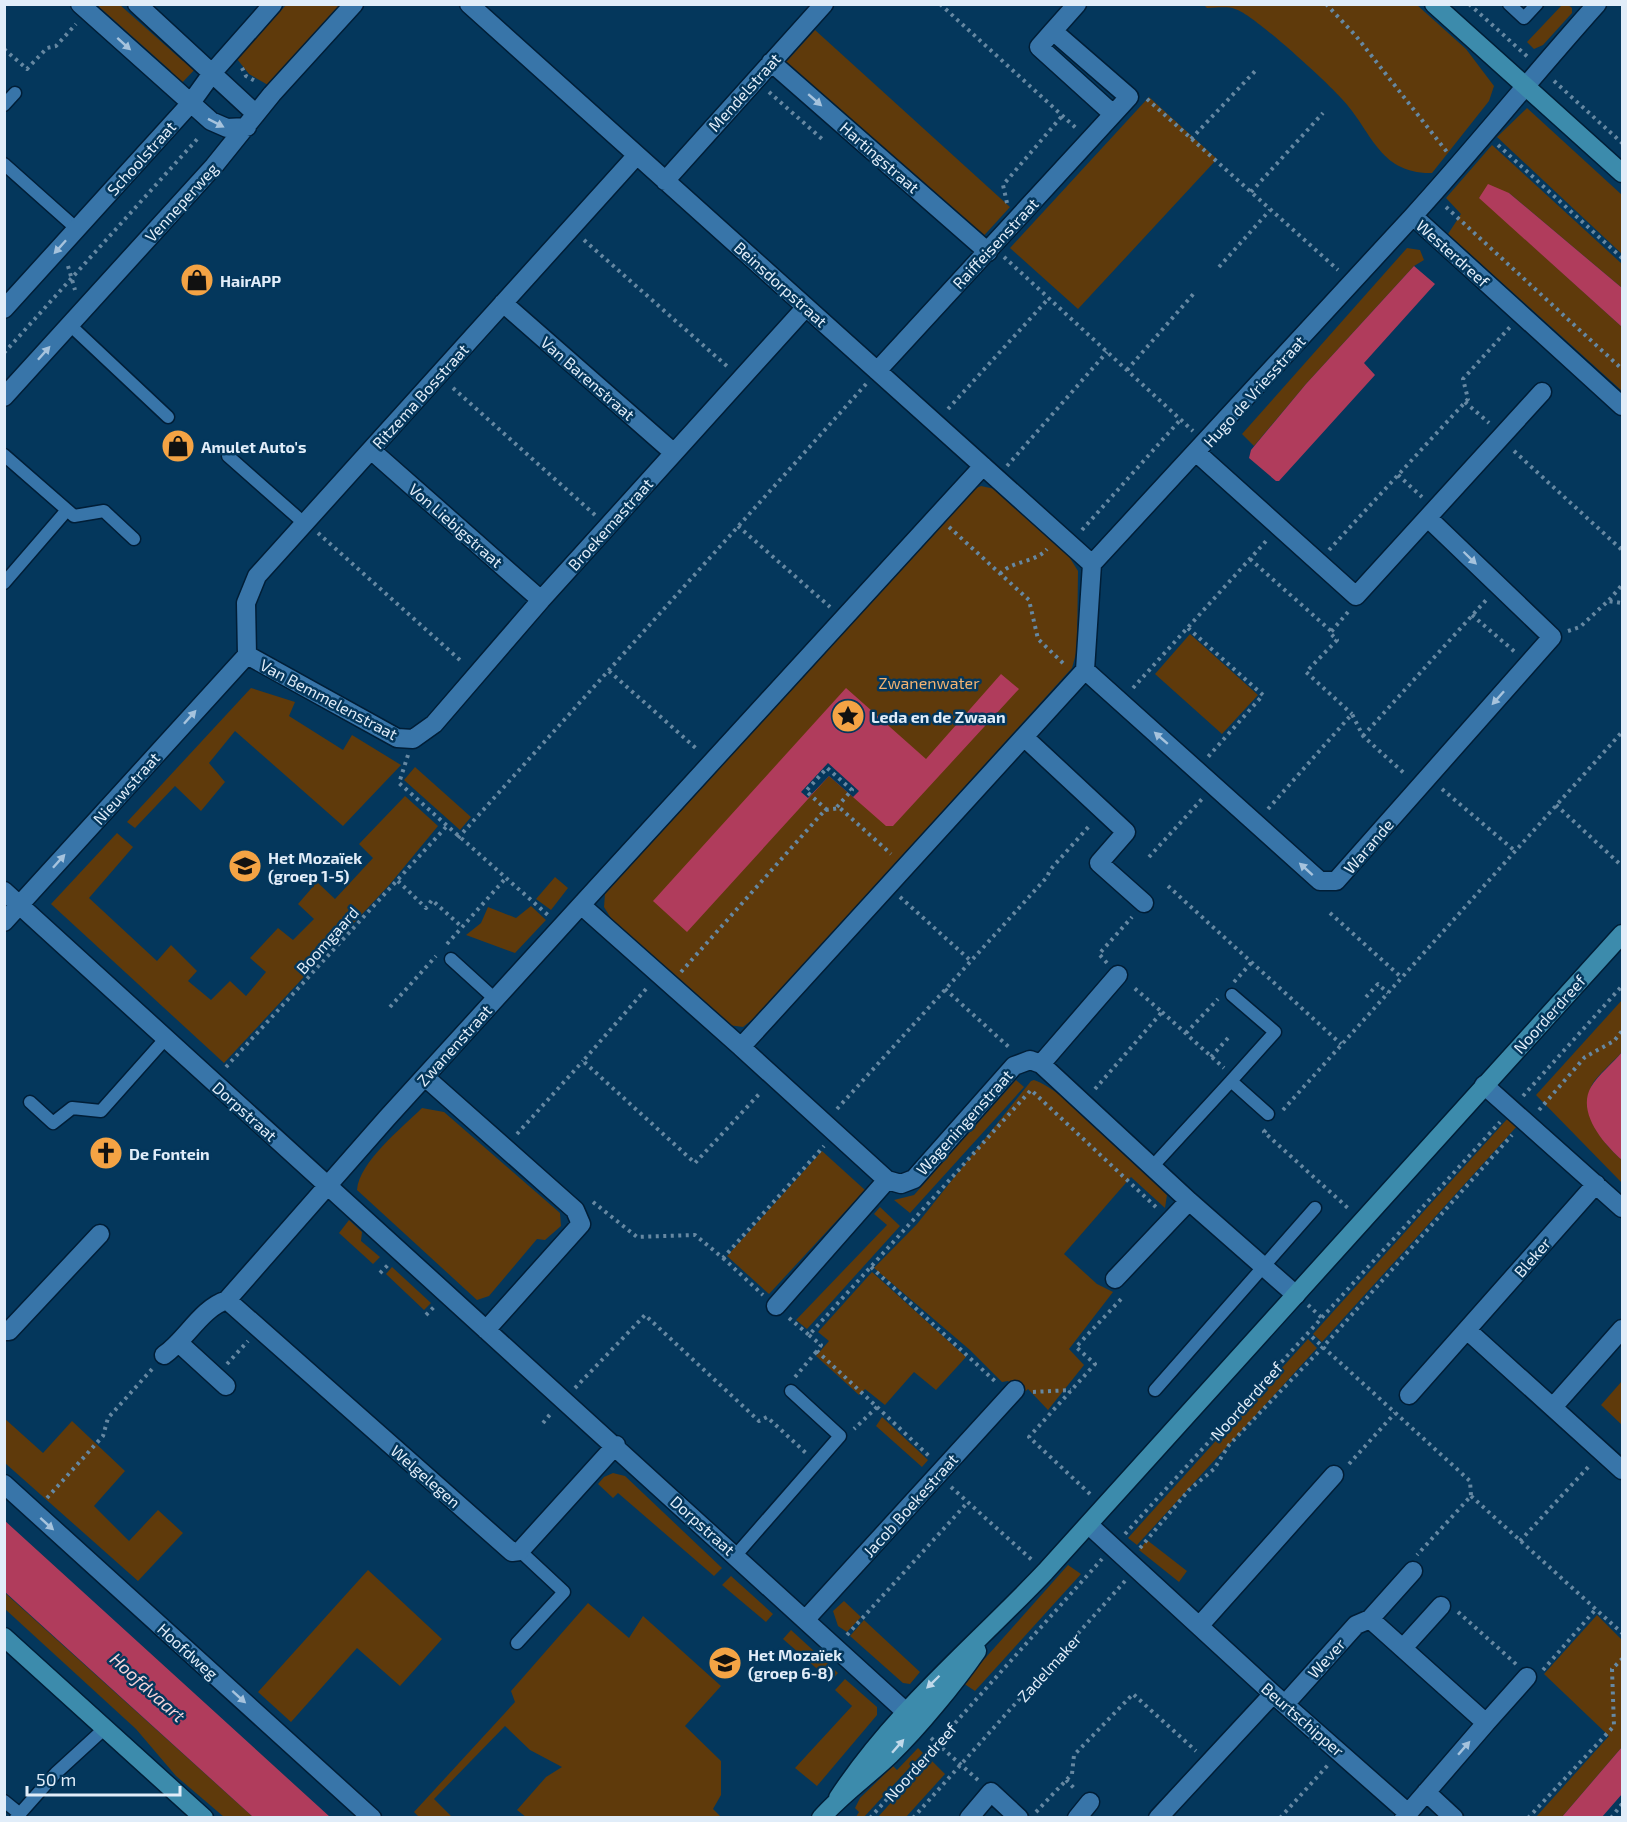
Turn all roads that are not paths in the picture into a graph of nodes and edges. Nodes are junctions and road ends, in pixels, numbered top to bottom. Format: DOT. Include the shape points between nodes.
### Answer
graph roads {
  1 [pos="137,4"];
  2 [pos="273,4"];
  3 [pos="354,4"];
  4 [pos="469,4"];
  5 [pos="824,4"];
  6 [pos="1077,4"];
  7 [pos="1434,4"];
  8 [pos="1509,4"];
  9 [pos="1537,4"];
  10 [pos="1589,7"];
  11 [pos="84,8"];
  12 [pos="1053,31"];
  13 [pos="771,62"];
  14 [pos="213,72"];
  15 [pos="1526,86"];
  16 [pos="15,93"];
  17 [pos="186,100"];
  18 [pos="4,105"];
  19 [pos="1113,114"];
  20 [pos="252,120"];
  21 [pos="637,155"];
  22 [pos="4,164"];
  23 [pos="1623,173"];
  24 [pos="665,181"];
  25 [pos="1413,216"];
  26 [pos="77,229"];
  27 [pos="990,249"];
  28 [pos="502,303"];
  29 [pos="806,307"];
  30 [pos="4,309"];
  31 [pos="76,318"];
  32 [pos="877,371"];
  33 [pos="1542,392"];
  34 [pos="4,397"];
  35 [pos="1623,406"];
  36 [pos="168,417"];
  37 [pos="1202,448"];
  38 [pos="371,450"];
  39 [pos="674,453"];
  40 [pos="4,455"];
  41 [pos="228,456"];
  42 [pos="990,472"];
  43 [pos="67,510"];
  44 [pos="1432,513"];
  45 [pos="306,523"];
  46 [pos="134,539"];
  47 [pos="1092,564"];
  48 [pos="4,583"];
  49 [pos="541,600"];
  50 [pos="247,655"];
  51 [pos="1081,674"];
  52 [pos="1024,737"];
  53 [pos="411,744"];
  54 [pos="4,891"];
  55 [pos="1144,903"];
  56 [pos="20,905"];
  57 [pos="581,905"];
  58 [pos="4,922"];
  59 [pos="1623,934"];
  60 [pos="451,959"];
  61 [pos="1118,975"];
  62 [pos="1226,996"];
  63 [pos="495,999"];
  64 [pos="166,1038"];
  65 [pos="741,1047"];
  66 [pos="1041,1064"];
  67 [pos="425,1077"];
  68 [pos="1233,1079"];
  69 [pos="1484,1085"];
  70 [pos="30,1102"];
  71 [pos="1268,1120"];
  72 [pos="1152,1167"];
  73 [pos="887,1180"];
  74 [pos="1596,1184"];
  75 [pos="327,1186"];
  76 [pos="1189,1201"];
  77 [pos="1316,1208"];
  78 [pos="1623,1208"];
  79 [pos="100,1234"];
  80 [pos="1264,1267"];
  81 [pos="1115,1279"];
  82 [pos="1296,1295"];
  83 [pos="227,1300"];
  84 [pos="776,1306"];
  85 [pos="1623,1329"];
  86 [pos="486,1330"];
  87 [pos="1467,1330"];
  88 [pos="4,1331"];
  89 [pos="180,1344"];
  90 [pos="164,1355"];
  91 [pos="220,1381"];
  92 [pos="1155,1390"];
  93 [pos="791,1391"];
  94 [pos="1012,1393"];
  95 [pos="1409,1395"];
  96 [pos="1553,1407"];
  97 [pos="616,1445"];
  98 [pos="1623,1470"];
  99 [pos="1334,1475"];
  100 [pos="4,1484"];
  101 [pos="1089,1525"];
  102 [pos="520,1551"];
  103 [pos="736,1555"];
  104 [pos="1413,1571"];
  105 [pos="1448,1607"];
  106 [pos="806,1619"];
  107 [pos="1370,1619"];
  108 [pos="1200,1625"];
  109 [pos="4,1637"];
  110 [pos="517,1643"];
  111 [pos="1403,1648"];
  112 [pos="1527,1676"];
  113 [pos="1279,1699"];
  114 [pos="912,1716"];
  115 [pos="1486,1723"];
  116 [pos="104,1729"];
  117 [pos="1426,1792"];
  118 [pos="4,1801"];
  119 [pos="1090,1802"];
  120 [pos="1406,1815"];
  121 [pos="18,1816"];
  122 [pos="204,1818"];
  123 [pos="372,1818"];
  124 [pos="821,1818"];
  125 [pos="969,1818"];
  126 [pos="1019,1818"];
  127 [pos="1077,1818"];
  128 [pos="1158,1818"];
  129 [pos="1454,1818"];
  1 -- 14 [label="street"];
  2 -- 14 [label="street, Schoolstraat"];
  3 -- 20 [label="street, Venneperweg"];
  4 -- 21 [label="street, Beinsdorpstraat"];
  5 -- 13 [label="street, Mendelstraat"];
  6 -- 12 [label="street"];
  7 -- 15 [label="street"];
  8 -- 9 [label="lane" via="1524,18"];
  10 -- 15 [label="street"];
  11 -- 17 [label="street, one-way"];
  12 -- 19 [label="street" via="1039,47"];
  12 -- 19 [label="street, Raiffeisenstraat" via="1129,97"];
  13 -- 24 [label="street, Mendelstraat"];
  13 -- 27 [label="street, Hartingstraat, one-way"];
  14 -- 17 [label="street, Schoolstraat"];
  14 -- 20 [label="street"];
  15 -- 23 [label="street"];
  15 -- 25 [label="street, Westerdreef"];
  16 -- 18 [label="lane"];
  17 -- 20 [label="street, one-way" via="222,127"];
  17 -- 26 [label="street, Schoolstraat"];
  19 -- 27 [label="street, Raiffeisenstraat"];
  20 -- 31 [label="street, Venneperweg"];
  21 -- 24 [label="street, Beinsdorpstraat"];
  21 -- 28 [label="street, Ritzema Bosstraat"];
  22 -- 26 [label="lane"];
  24 -- 29 [label="street, Beinsdorpstraat"];
  25 -- 35 [label="street, Westerdreef"];
  25 -- 37 [label="street, Hugo de Vriesstraat"];
  26 -- 30 [label="street, Schoolstraat, one-way"];
  27 -- 32 [label="street, Raiffeisenstraat"];
  28 -- 38 [label="street, Ritzema Bosstraat"];
  28 -- 39 [label="street, Van Barenstraat"];
  29 -- 32 [label="street, Beinsdorpstraat"];
  29 -- 39 [label="street, Broekemastraat"];
  34 -- 31 [label="street, Venneperweg, one-way"];
  31 -- 36 [label="lane"];
  32 -- 42 [label="street, Beinsdorpstraat"];
  33 -- 44 [label="street"];
  37 -- 44 [label="street" via="1356,596"];
  37 -- 47 [label="street, Hugo de Vriesstraat"];
  38 -- 45 [label="street, Ritzema Bosstraat"];
  38 -- 49 [label="street, Von Liebigstraat"];
  39 -- 49 [label="street, Broekemastraat"];
  40 -- 43 [label="lane"];
  41 -- 45 [label="lane"];
  42 -- 47 [label="street, Beinsdorpstraat"];
  42 -- 57 [label="street" via="938,515"];
  43 -- 46 [label="lane" via="74,516 104,511"];
  43 -- 48 [label="lane"];
  44 -- 51 [label="street, Warande, one-way" via="1552,637 1336,881 1320,881 1120,702"];
  45 -- 50 [label="street, Ritzema Bosstraat" via="253,582 246,603"];
  47 -- 51 [label="street"];
  49 -- 53 [label="street, Broekemastraat" via="434,724"];
  50 -- 53 [label="street, Van Bemmelenstraat"];
  56 -- 50 [label="street, Nieuwstraat, one-way"];
  51 -- 52 [label="street"];
  52 -- 55 [label="street" via="1126,832 1099,863"];
  52 -- 65 [label="street"];
  54 -- 56 [label="street, Dorpstraat"];
  56 -- 58 [label="street, Nieuwstraat"];
  56 -- 64 [label="street, Dorpstraat"];
  57 -- 63 [label="street, Zwanenstraat"];
  57 -- 65 [label="street"];
  59 -- 69 [label="street, Noorderdreef"];
  60 -- 63 [label="lane"];
  61 -- 66 [label="street"];
  62 -- 68 [label="lane" via="1275,1032"];
  63 -- 67 [label="street, Zwanenstraat"];
  64 -- 70 [label="lane" via="101,1111 72,1108 53,1123"];
  64 -- 75 [label="street, Dorpstraat"];
  65 -- 73 [label="street"];
  66 -- 72 [label="street"];
  66 -- 73 [label="street, Wageningenstraat" via="1029,1060 1014,1066 914,1179 901,1184"];
  67 -- 75 [label="street, Zwanenstraat"];
  67 -- 86 [label="street" via="575,1210 581,1224"];
  68 -- 71 [label="lane"];
  68 -- 72 [label="lane"];
  69 -- 74 [label="street"];
  69 -- 82 [label="street, Noorderdreef"];
  72 -- 76 [label="street"];
  73 -- 84 [label="street"];
  74 -- 78 [label="street"];
  74 -- 87 [label="street, Bleker"];
  75 -- 83 [label="street"];
  75 -- 86 [label="street, Dorpstraat"];
  76 -- 80 [label="street"];
  76 -- 81 [label="street"];
  77 -- 80 [label="lane"];
  79 -- 88 [label="street" via="9,1331"];
  80 -- 82 [label="street"];
  80 -- 92 [label="lane"];
  82 -- 101 [label="street, Noorderdreef"];
  83 -- 89 [label="street" via="215,1303"];
  83 -- 102 [label="street, Welgelegen" via="512,1552"];
  85 -- 96 [label="street"];
  86 -- 97 [label="street, Dorpstraat"];
  87 -- 95 [label="street, Bleker"];
  87 -- 96 [label="street"];
  89 -- 90 [label="street"];
  89 -- 91 [label="street"];
  93 -- 103 [label="lane" via="840,1436"];
  94 -- 106 [label="street, Jacob Boekestraat"];
  96 -- 98 [label="street"];
  97 -- 102 [label="street"];
  97 -- 103 [label="street, Dorpstraat"];
  99 -- 108 [label="street"];
  100 -- 123 [label="street, Hoofdweg, one-way"];
  101 -- 108 [label="street, Beurtschipper"];
  101 -- 114 [label="street, Noorderdreef" via="992,1629 958,1679"];
  102 -- 110 [label="lane" via="564,1592"];
  103 -- 106 [label="street, Dorpstraat"];
  104 -- 107 [label="street, Wever"];
  105 -- 111 [label="street"];
  106 -- 114 [label="street, Dorpstraat"];
  107 -- 111 [label="street"];
  107 -- 113 [label="street, Wever" via="1356,1625"];
  108 -- 113 [label="street, Beurtschipper"];
  109 -- 116 [label="street"];
  111 -- 115 [label="street"];
  112 -- 115 [label="street"];
  113 -- 120 [label="street, Beurtschipper"];
  113 -- 128 [label="street" via="1209,1763"];
  114 -- 124 [label="street, Noorderdreef" via="891,1754 838,1798"];
  117 -- 115 [label="street, one-way"];
  116 -- 121 [label="lane" via="56,1773"];
  116 -- 122 [label="street"];
  117 -- 120 [label="street, Beurtschipper"];
  117 -- 129 [label="street"];
  118 -- 121 [label="lane"];
  119 -- 127 [label="street"];
  125 -- 126 [label="street" via="991,1792"];
}
